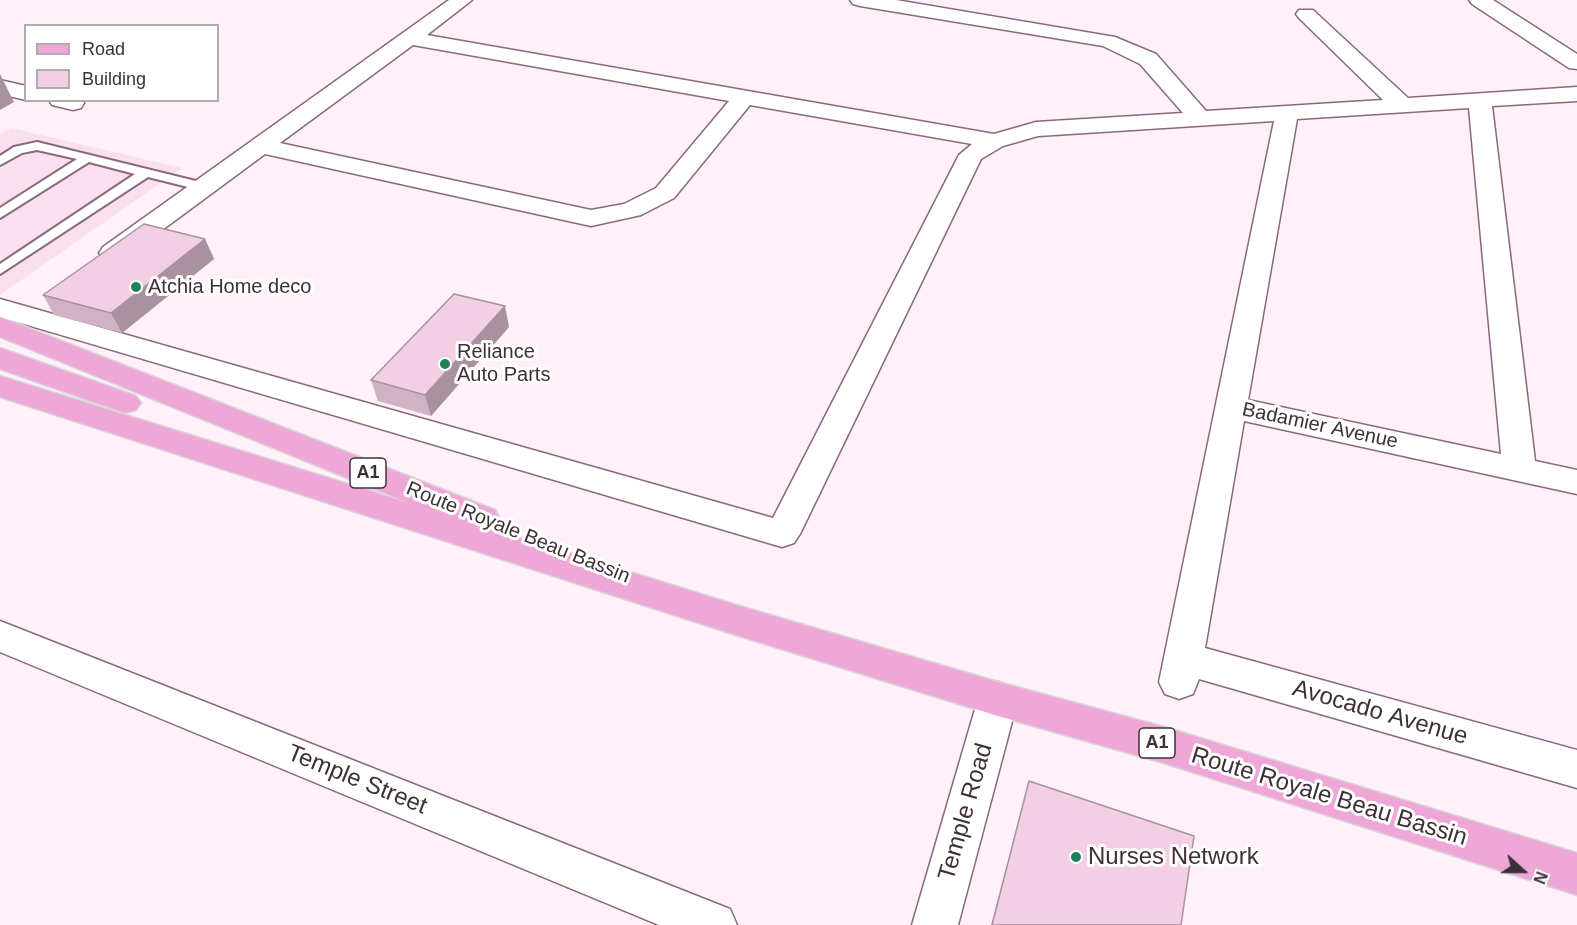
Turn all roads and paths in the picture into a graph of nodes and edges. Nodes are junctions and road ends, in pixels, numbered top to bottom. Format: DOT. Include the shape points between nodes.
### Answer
graph roads {
  1 [pos="462,0"];
  2 [pos="860,0"];
  3 [pos="1479,0"];
  4 [pos="1306,15"];
  5 [pos="409,38"];
  6 [pos="1577,63"];
  7 [pos="0,87"];
  8 [pos="24,93"];
  9 [pos="1577,94"];
  10 [pos="744,98"];
  11 [pos="1480,100"];
  12 [pos="1403,106"];
  13 [pos="1287,114"];
  14 [pos="1201,119"];
  15 [pos="995,141"];
  16 [pos="260,146"];
  17 [pos="86,159"];
  18 [pos="0,161"];
  19 [pos="145,173"];
  20 [pos="204,187"];
  21 [pos="0,213"];
  22 [pos="91,268"];
  23 [pos="0,270"];
  24 [pos="54,296"];
  25 [pos="9,317"];
  26 [pos="0,358"];
  27 [pos="0,386"];
  28 [pos="1231,407"];
  29 [pos="1519,468"];
  30 [pos="1577,482"];
  31 [pos="736,620"];
  32 [pos="0,636"];
  33 [pos="1181,670"];
  34 [pos="998,699"];
  35 [pos="1577,769"];
  36 [pos="1577,874"];
  37 [pos="714,925"];
  38 [pos="935,925"];
  1 -- 5 [label="street"];
  2 -- 14 [label="street" via="1108,41 1148,59"];
  3 -- 6 [label="street"];
  4 -- 12 [label="street"];
  5 -- 10 [label="street"];
  5 -- 16 [label="street"];
  7 -- 8 [label="street"];
  9 -- 11 [label="street"];
  10 -- 15 [label="street"];
  10 -- 16 [label="street" via="665,193 632,210 591,218"];
  11 -- 12 [label="street"];
  11 -- 29 [label="street"];
  12 -- 13 [label="street"];
  13 -- 14 [label="street"];
  13 -- 28 [label="street"];
  14 -- 15 [label="street" via="1036,129"];
  15 -- 25 [label="street" via="971,155 782,534"];
  16 -- 20 [label="street"];
  17 -- 18 [label="lane" via="28,146"];
  17 -- 19 [label="lane"];
  17 -- 21 [label="lane"];
  19 -- 20 [label="lane"];
  19 -- 23 [label="lane"];
  20 -- 22 [label="street"];
  24 -- 25 [label="street"];
  25 -- 31 [label="main road, Route Royale Beau Bassin / A1"];
  26 -- 31 [label="main road, Route Royale Beau Bassin / A1"];
  27 -- 31 [label="main road, Route Royale Beau Bassin / A1"];
  28 -- 29 [label="street, Badamier Avenue"];
  28 -- 33 [label="street, Badamier Avenue"];
  29 -- 30 [label="street, Badamier Avenue"];
  31 -- 34 [label="main road, Route Royale Beau Bassin / A1"];
  32 -- 37 [label="street, Temple Street"];
  33 -- 35 [label="street, Avocado Avenue"];
  34 -- 36 [label="main road, Route Royale Beau Bassin / A1" via="1164,745"];
  34 -- 38 [label="street, Temple Road"];
}
